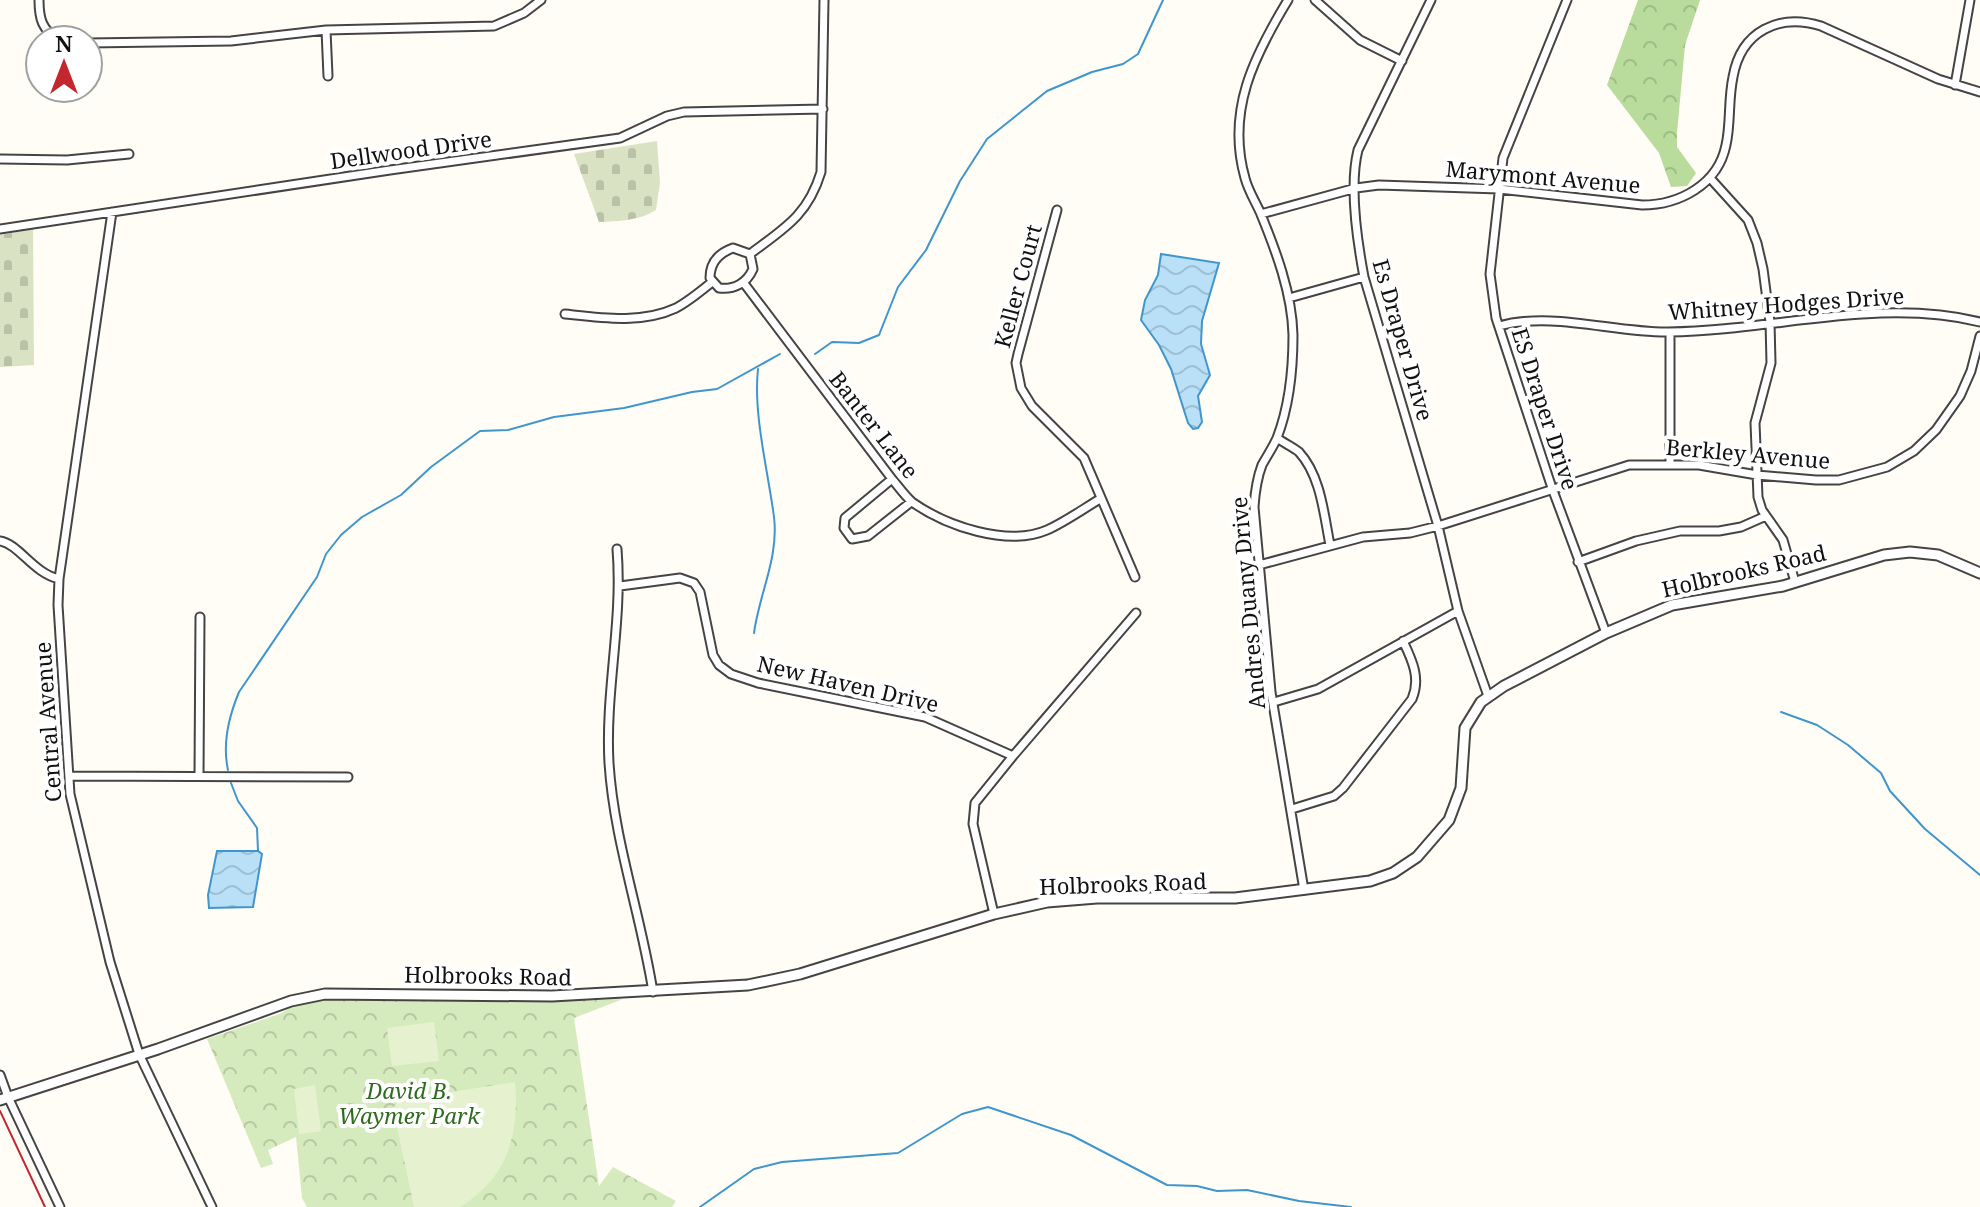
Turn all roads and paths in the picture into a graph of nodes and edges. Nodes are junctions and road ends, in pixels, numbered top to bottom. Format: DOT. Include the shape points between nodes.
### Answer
graph roads {
  1 [pos="39,0"];
  2 [pos="541,0"];
  3 [pos="824,0"];
  4 [pos="1288,0"];
  5 [pos="1315,0"];
  6 [pos="1431,0"];
  7 [pos="1567,0"];
  8 [pos="1970,0"];
  9 [pos="42,24"];
  10 [pos="326,30"];
  11 [pos="104,43"];
  12 [pos="1402,61"];
  13 [pos="328,76"];
  14 [pos="1955,85"];
  15 [pos="1980,92"];
  16 [pos="823,109"];
  17 [pos="129,154"];
  18 [pos="0,159"];
  19 [pos="1710,178"];
  20 [pos="1356,188"];
  21 [pos="1499,189"];
  22 [pos="1057,210"];
  23 [pos="112,212"];
  24 [pos="1261,214"];
  25 [pos="0,229"];
  26 [pos="750,254"];
  27 [pos="1364,277"];
  28 [pos="712,282"];
  29 [pos="743,282"];
  30 [pos="1289,298"];
  31 [pos="565,314"];
  32 [pos="1770,322"];
  33 [pos="1980,322"];
  34 [pos="1499,326"];
  35 [pos="1670,332"];
  36 [pos="1980,336"];
  37 [pos="1277,438"];
  38 [pos="1670,463"];
  39 [pos="1757,475"];
  40 [pos="892,479"];
  41 [pos="1552,488"];
  42 [pos="1100,499"];
  43 [pos="911,502"];
  44 [pos="1766,516"];
  45 [pos="1438,526"];
  46 [pos="0,541"];
  47 [pos="1330,545"];
  48 [pos="617,549"];
  49 [pos="1578,562"];
  50 [pos="1259,565"];
  51 [pos="1980,573"];
  52 [pos="1135,577"];
  53 [pos="59,579"];
  54 [pos="1795,582"];
  55 [pos="620,586"];
  56 [pos="1458,611"];
  57 [pos="1136,613"];
  58 [pos="200,617"];
  59 [pos="1606,633"];
  60 [pos="1403,641"];
  61 [pos="1488,696"];
  62 [pos="1274,702"];
  63 [pos="1013,756"];
  64 [pos="69,776"];
  65 [pos="199,776"];
  66 [pos="348,777"];
  67 [pos="1292,809"];
  68 [pos="1304,890"];
  69 [pos="994,914"];
  70 [pos="653,992"];
  71 [pos="139,1054"];
  72 [pos="0,1075"];
  73 [pos="4,1098"];
  74 [pos="60,1207"];
  75 [pos="212,1207"];
  1 -- 9 [label="street"];
  2 -- 10 [label="street" via="494,26"];
  3 -- 16 [label="street"];
  4 -- 24 [label="street, Andres Duany Drive" via="1259,48 1240,115 1239,150"];
  5 -- 12 [label="street" via="1360,40"];
  6 -- 12 [label="street, Es Draper Drive"];
  7 -- 21 [label="street, ES Draper Drive" via="1503,158"];
  8 -- 14 [label="street"];
  10 -- 11 [label="street" via="231,41"];
  10 -- 13 [label="street"];
  12 -- 20 [label="street, Es Draper Drive" via="1358,150"];
  14 -- 15 [label="street"];
  14 -- 19 [label="street" via="1821,26 1794,20 1774,23 1757,35 1736,64 1726,146"];
  16 -- 23 [label="street, Dellwood Drive" via="684,112 612,140"];
  16 -- 26 [label="street" via="815,194 795,221"];
  17 -- 18 [label="street"];
  19 -- 21 [label="street, Marymont Avenue" via="1678,200 1655,205"];
  19 -- 32 [label="street" via="1748,220 1763,269"];
  20 -- 21 [label="street, Marymont Avenue"];
  20 -- 24 [label="street, Marymont Avenue"];
  20 -- 27 [label="street, Es Draper Drive"];
  21 -- 34 [label="street, ES Draper Drive" via="1490,274"];
  22 -- 42 [label="street, Keller Court" via="1016,363 1021,388 1032,406 1084,458"];
  23 -- 25 [label="street, Dellwood Drive"];
  23 -- 53 [label="street, Central Avenue"];
  24 -- 30 [label="street, Andres Duany Drive"];
  26 -- 28 [label="street" via="733,248 719,255 710,272"];
  26 -- 29 [label="street" via="753,269"];
  27 -- 30 [label="street"];
  27 -- 45 [label="street, Es Draper Drive"];
  28 -- 29 [label="street" via="724,289"];
  28 -- 31 [label="street" via="660,313 613,320"];
  29 -- 40 [label="street, Banter Lane"];
  30 -- 37 [label="street, Andres Duany Drive" via="1291,370"];
  32 -- 33 [label="street, Whitney Hodges Drive" via="1922,312"];
  32 -- 35 [label="street, Whitney Hodges Drive"];
  32 -- 39 [label="street" via="1771,363 1755,423"];
  34 -- 35 [label="street, Whitney Hodges Drive" via="1528,321"];
  34 -- 41 [label="street, ES Draper Drive"];
  35 -- 38 [label="street"];
  36 -- 39 [label="street, Berkley Avenue" via="1960,396 1914,451 1887,467 1839,480"];
  37 -- 47 [label="street" via="1298,451 1311,470"];
  37 -- 50 [label="street, Andres Duany Drive" via="1256,485"];
  38 -- 39 [label="street, Berkley Avenue"];
  38 -- 41 [label="street, Berkley Avenue" via="1629,465"];
  39 -- 44 [label="street"];
  40 -- 43 [label="street, Banter Lane"];
  40 -- 43 [label="street" via="845,518 844,528 852,539 868,536"];
  41 -- 45 [label="street, Berkley Avenue"];
  41 -- 49 [label="street, ES Draper Drive"];
  42 -- 43 [label="street, Banter Lane" via="1045,531 1020,536 969,529"];
  42 -- 52 [label="street, Keller Court"];
  44 -- 49 [label="street" via="1741,527 1680,531 1636,541"];
  44 -- 54 [label="street" via="1783,540"];
  45 -- 47 [label="street, Berkley Avenue"];
  45 -- 56 [label="street, Es Draper Drive"];
  46 -- 53 [label="street"];
  47 -- 50 [label="street, Berkley Avenue"];
  48 -- 55 [label="street"];
  49 -- 59 [label="street, ES Draper Drive"];
  50 -- 62 [label="street, Andres Duany Drive"];
  51 -- 54 [label="street, Holbrooks Road" via="1938,555 1894,553"];
  53 -- 64 [label="street, Central Avenue"];
  54 -- 59 [label="street, Holbrooks Road" via="1672,605"];
  55 -- 63 [label="street, New Haven Drive" via="680,578 694,583 713,655 731,674 925,717"];
  55 -- 70 [label="street" via="610,778"];
  56 -- 60 [label="street"];
  56 -- 61 [label="street, Es Draper Drive"];
  57 -- 63 [label="street"];
  58 -- 65 [label="street"];
  59 -- 61 [label="street, Holbrooks Road"];
  60 -- 62 [label="street" via="1318,689"];
  60 -- 67 [label="street" via="1416,676 1412,699 1343,788"];
  61 -- 68 [label="street, Holbrooks Road" via="1465,728 1457,802 1430,845 1384,877"];
  62 -- 67 [label="street, Andres Duany Drive"];
  63 -- 69 [label="street" via="979,797 973,813"];
  64 -- 65 [label="street"];
  64 -- 71 [label="street, Central Avenue" via="110,962"];
  65 -- 66 [label="street"];
  67 -- 68 [label="street, Andres Duany Drive"];
  68 -- 69 [label="street, Holbrooks Road" via="1213,899 1078,899"];
  69 -- 70 [label="street, Holbrooks Road" via="769,981"];
  70 -- 71 [label="street, Holbrooks Road" via="325,994"];
  71 -- 73 [label="street, Holbrooks Road"];
  71 -- 75 [label="street, Central Avenue"];
  72 -- 73 [label="street"];
  73 -- 74 [label="street"];
}
